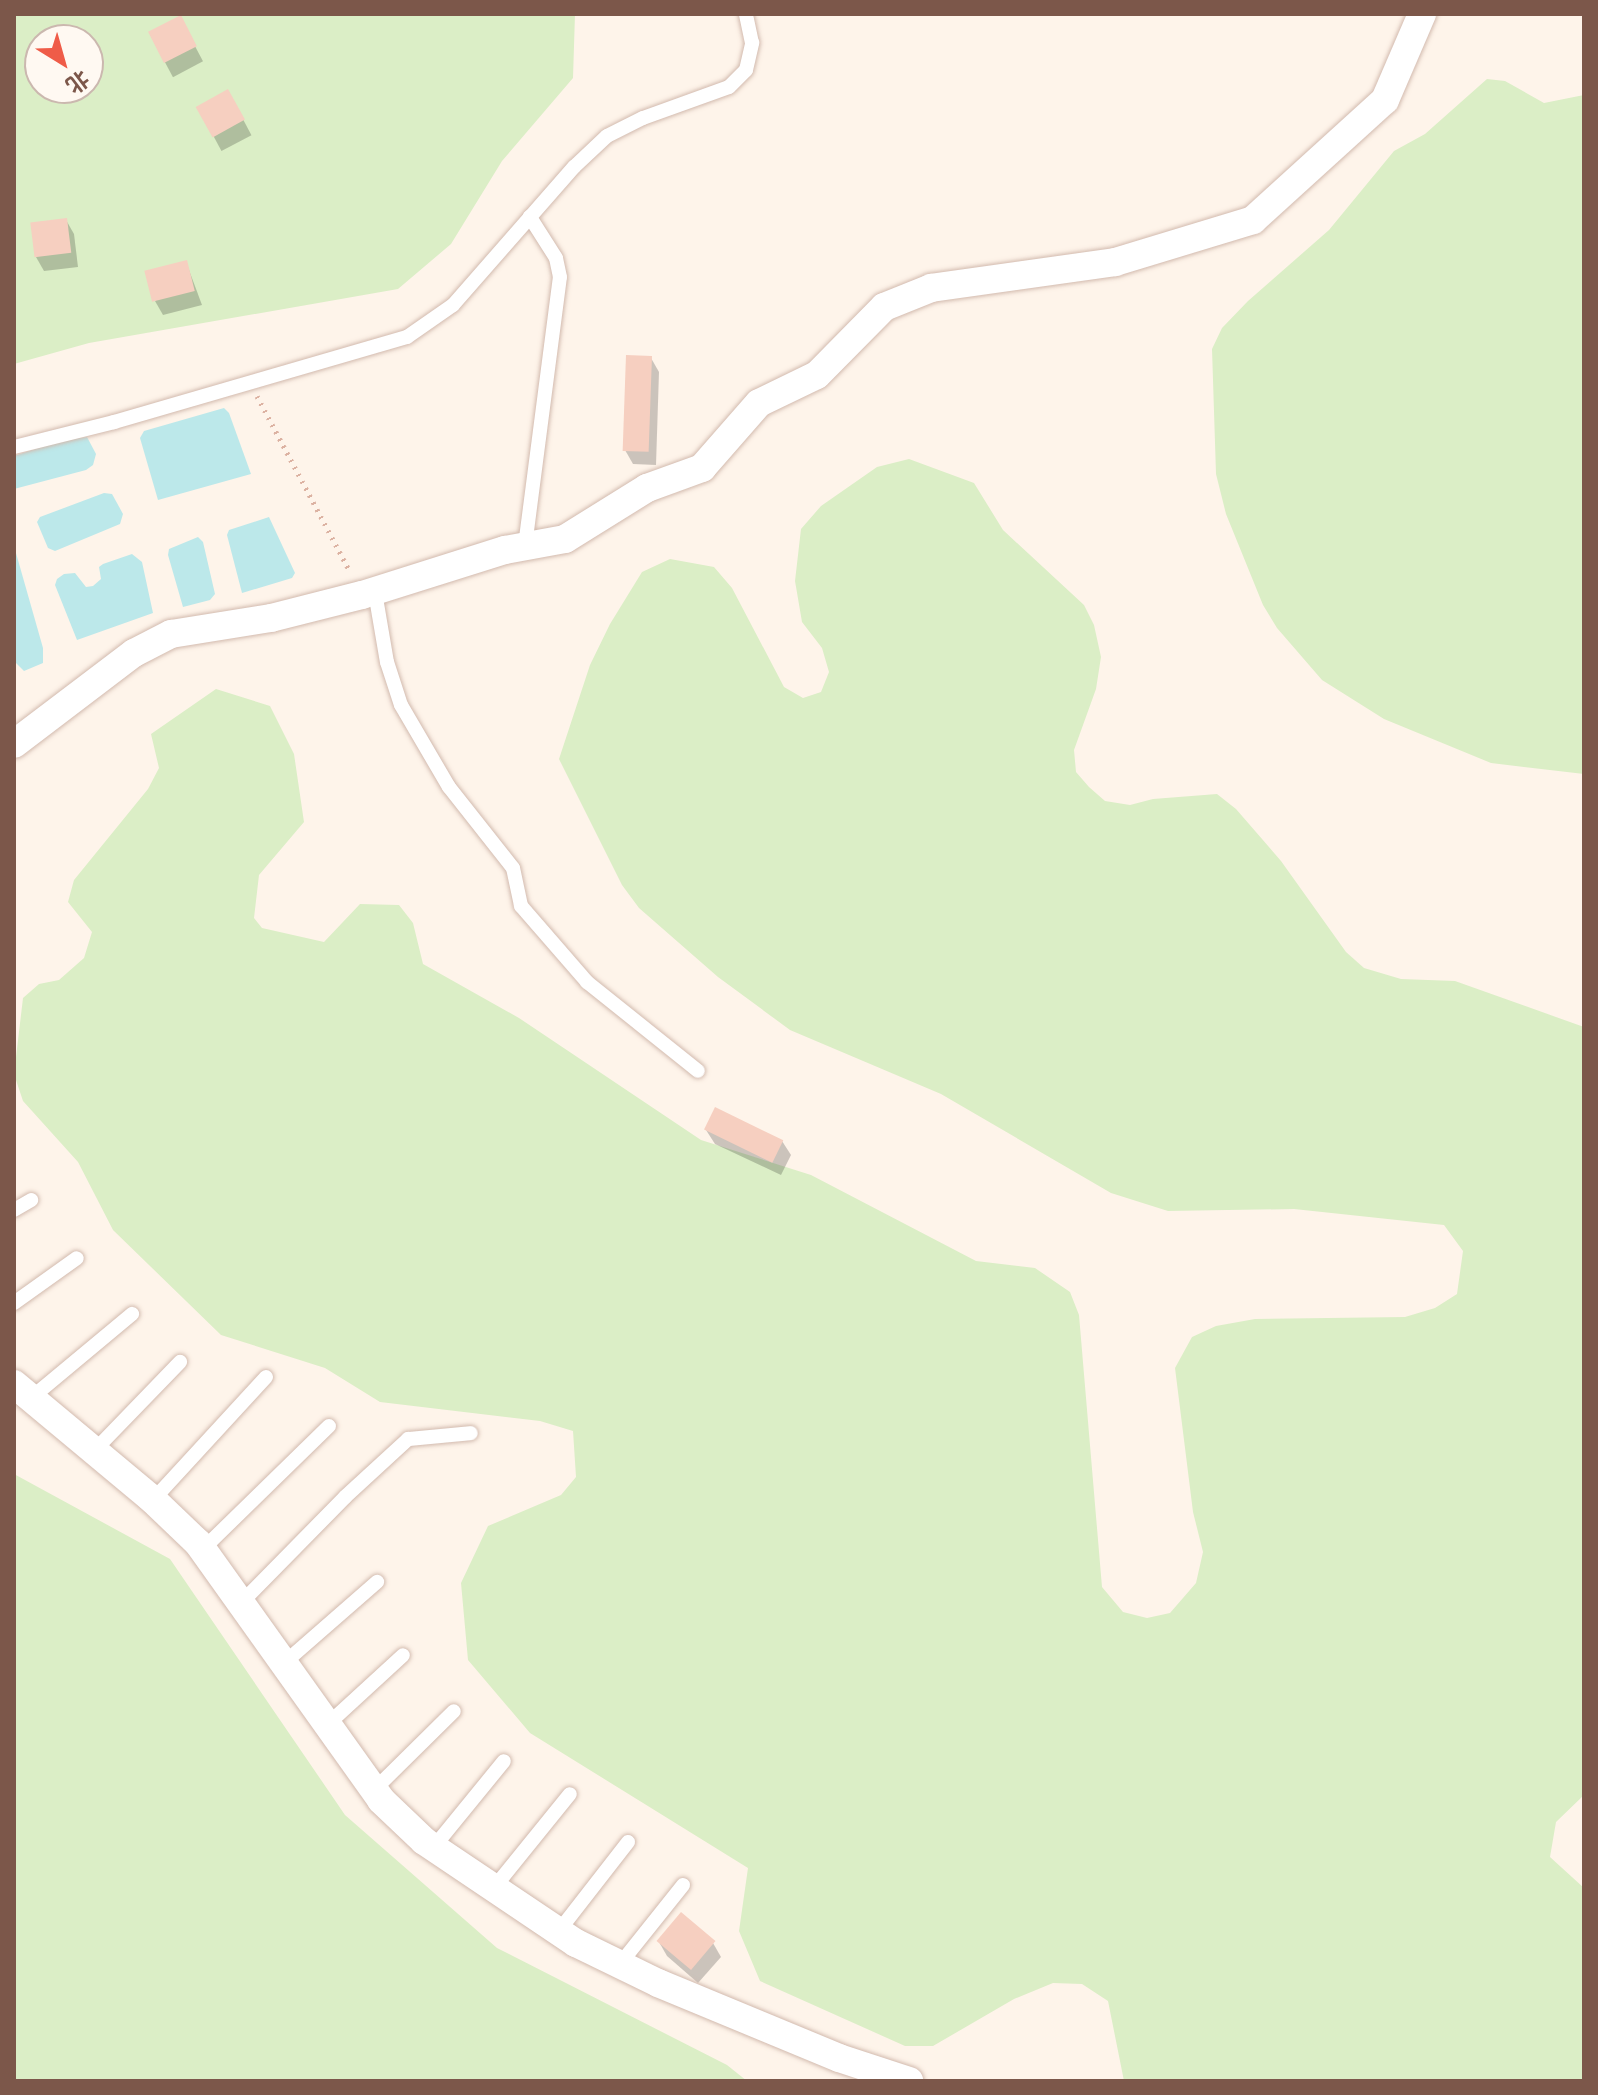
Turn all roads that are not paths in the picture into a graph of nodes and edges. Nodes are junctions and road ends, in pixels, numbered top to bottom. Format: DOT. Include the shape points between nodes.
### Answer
graph roads {
  1 [pos="746,14"];
  2 [pos="1422,14"];
  3 [pos="530,217"];
  4 [pos="14,447"];
  5 [pos="525,546"];
  6 [pos="369,594"];
  7 [pos="14,744"];
  8 [pos="698,1071"];
  9 [pos="31,1200"];
  10 [pos="14,1210"];
  11 [pos="77,1258"];
  12 [pos="14,1303"];
  13 [pos="132,1314"];
  14 [pos="180,1362"];
  15 [pos="266,1377"];
  16 [pos="22,1392"];
  17 [pos="329,1426"];
  18 [pos="471,1433"];
  19 [pos="94,1451"];
  20 [pos="153,1500"];
  21 [pos="203,1549"];
  22 [pos="377,1582"];
  23 [pos="240,1604"];
  24 [pos="403,1655"];
  25 [pos="283,1664"];
  26 [pos="454,1711"];
  27 [pos="327,1725"];
  28 [pos="504,1761"];
  29 [pos="374,1790"];
  30 [pos="570,1794"];
  31 [pos="628,1842"];
  32 [pos="433,1848"];
  33 [pos="683,1885"];
  34 [pos="493,1889"];
  35 [pos="558,1932"];
  36 [pos="620,1964"];
  37 [pos="909,2081"];
  1 -- 3 [label="lane" via="752,43 746,70 729,87 607,136"];
  2 -- 5 [label="street" via="1385,100 1253,220 1115,262 931,288 884,307 817,375 759,403 702,468 647,488 565,539"];
  3 -- 4 [label="lane" via="453,305 407,337"];
  3 -- 5 [label="lane" via="556,258 560,277"];
  5 -- 6 [label="street"];
  6 -- 7 [label="street" via="271,618 171,634 134,653"];
  6 -- 8 [label="lane" via="401,705 449,787 513,868 521,906 587,982"];
  9 -- 10 [label="lane"];
  11 -- 12 [label="lane"];
  13 -- 16 [label="lane"];
  14 -- 19 [label="lane"];
  15 -- 20 [label="lane"];
  16 -- 19 [label="street"];
  17 -- 21 [label="lane"];
  18 -- 23 [label="lane" via="408,1439"];
  19 -- 20 [label="street"];
  20 -- 21 [label="street"];
  21 -- 23 [label="street"];
  22 -- 25 [label="lane"];
  23 -- 25 [label="street"];
  24 -- 27 [label="lane"];
  25 -- 27 [label="street"];
  26 -- 29 [label="lane"];
  27 -- 29 [label="street"];
  28 -- 32 [label="lane"];
  29 -- 32 [label="street"];
  30 -- 34 [label="lane"];
  31 -- 35 [label="lane"];
  32 -- 34 [label="street"];
  33 -- 36 [label="lane"];
  34 -- 35 [label="street"];
  35 -- 36 [label="street"];
  36 -- 37 [label="street" via="839,2058"];
}
